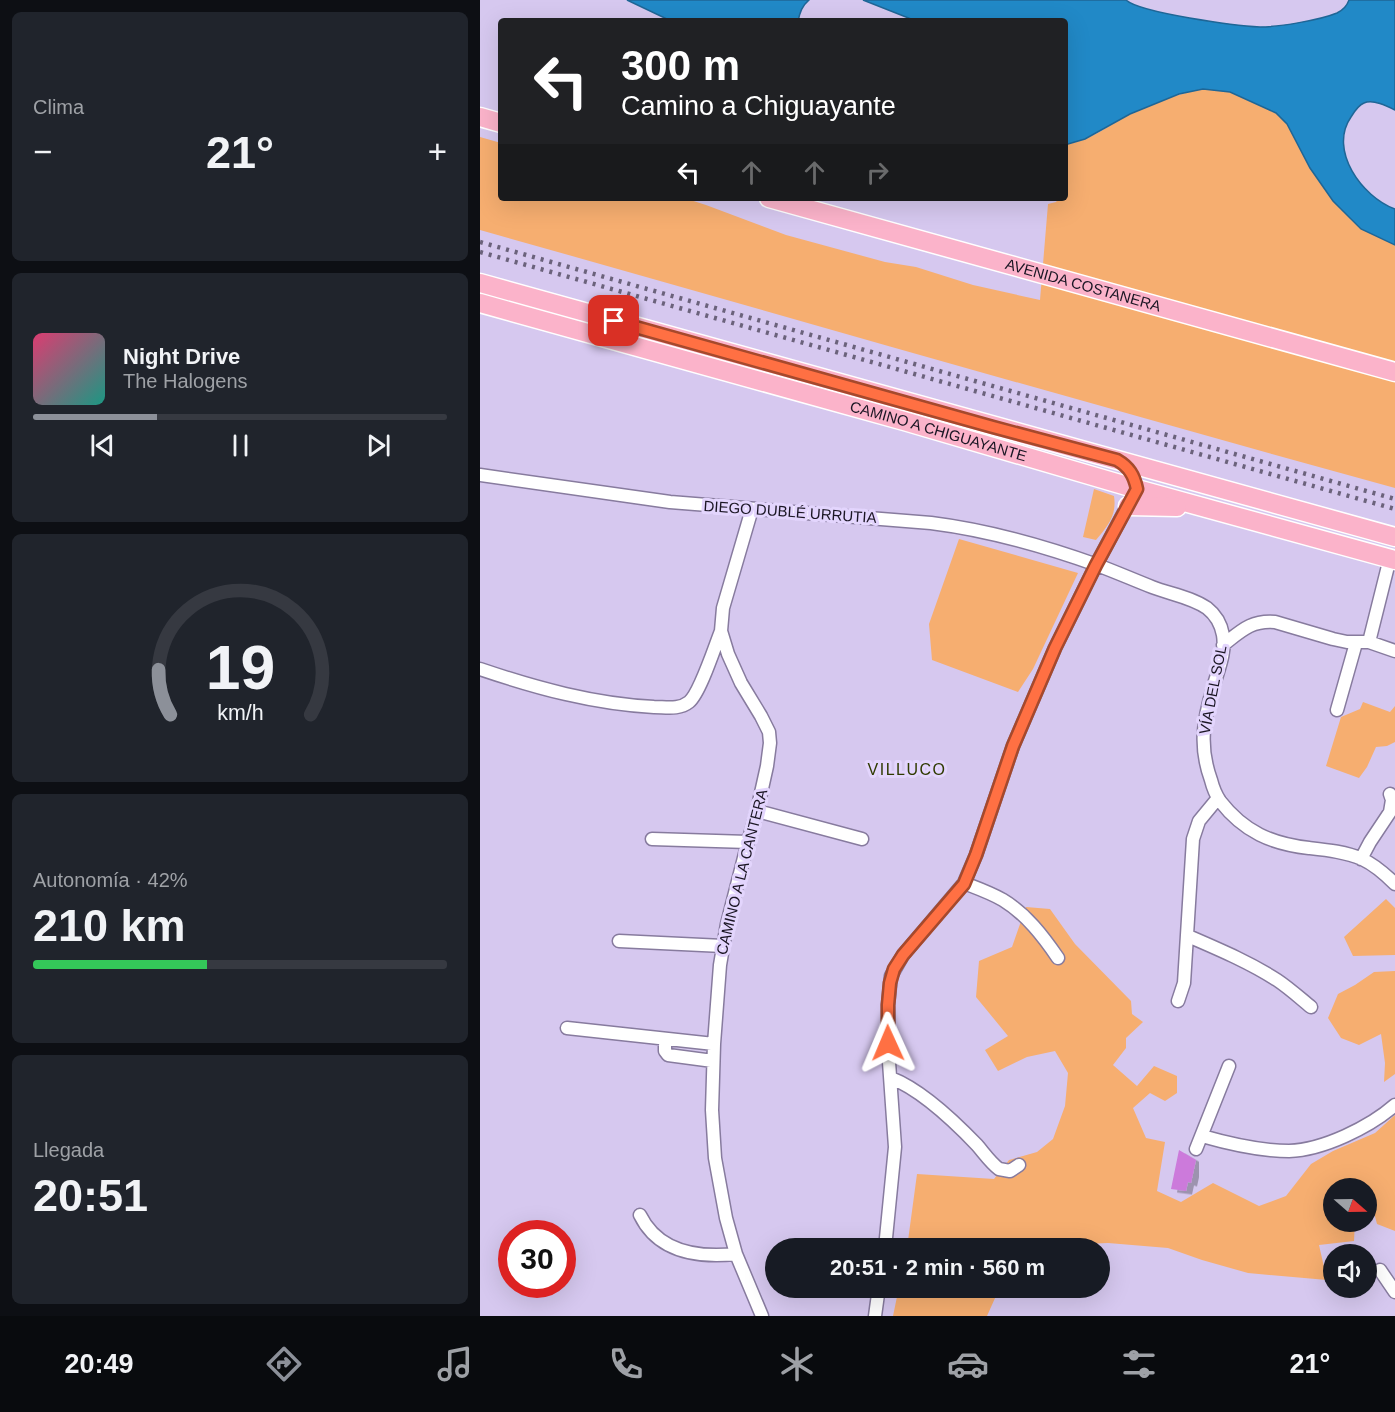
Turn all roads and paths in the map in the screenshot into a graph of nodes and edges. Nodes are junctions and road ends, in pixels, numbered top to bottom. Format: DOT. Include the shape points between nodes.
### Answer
graph roads {
  1 [pos="480,117"];
  2 [pos="498,122"];
  3 [pos="780,201"];
  4 [pos="480,283"];
  5 [pos="480,303"];
  6 [pos="1395,372"];
  7 [pos="1117,460"];
  8 [pos="1164,472"];
  9 [pos="480,475"];
  10 [pos="1137,489"];
  11 [pos="1128,506"];
  12 [pos="752,509"];
  13 [pos="1212,510"];
  14 [pos="1395,537"];
  15 [pos="1393,559"];
  16 [pos="1096,565"];
  17 [pos="721,631"];
  18 [pos="1369,642"];
  19 [pos="1356,643"];
  20 [pos="1223,645"];
  21 [pos="1395,651"];
  22 [pos="480,669"];
  23 [pos="1337,710"];
  24 [pos="1390,794"];
  25 [pos="1218,798"];
  26 [pos="757,811"];
  27 [pos="862,838"];
  28 [pos="652,839"];
  29 [pos="748,842"];
  30 [pos="1361,859"];
  31 [pos="964,884"];
  32 [pos="1395,884"];
  33 [pos="1188,936"];
  34 [pos="619,942"];
  35 [pos="723,946"];
  36 [pos="1058,958"];
  37 [pos="1178,1001"];
  38 [pos="1311,1006"];
  39 [pos="567,1028"];
  40 [pos="665,1039"];
  41 [pos="714,1044"];
  42 [pos="713,1061"];
  43 [pos="1229,1066"];
  44 [pos="891,1078"];
  45 [pos="1395,1105"];
  46 [pos="1202,1136"];
  47 [pos="1196,1149"];
  48 [pos="1019,1165"];
  49 [pos="640,1215"];
  50 [pos="886,1238"];
  51 [pos="736,1254"];
  52 [pos="1380,1270"];
  53 [pos="1395,1292"];
  54 [pos="877,1298"];
  55 [pos="762,1316"];
  56 [pos="875,1316"];
  1 -- 2 [label="main road"];
  3 -- 6 [label="main road, AVENIDA COSTANERA"];
  4 -- 7 [label="main road, CAMINO A CHIGUAYANTE"];
  5 -- 10 [label="main road, CAMINO A CHIGUAYANTE"];
  7 -- 8 [label="main road, CAMINO A CHIGUAYANTE"];
  7 -- 10 [label="main road" via="1134,476"];
  8 -- 10 [label="main road" via="1148,476"];
  8 -- 14 [label="main road, CAMINO A CHIGUAYANTE"];
  9 -- 12 [label="street, DIEGO DUBLÉ URRUTIA" via="648,500"];
  10 -- 11 [label="street"];
  10 -- 13 [label="main road, CAMINO A CHIGUAYANTE"];
  11 -- 13 [label="main road"];
  11 -- 16 [label="street"];
  12 -- 16 [label="street, DIEGO DUBLÉ URRUTIA" via="960,527"];
  12 -- 17 [label="street, CAMINO A LA CANTERA" via="723,608"];
  13 -- 15 [label="main road, CAMINO A CHIGUAYANTE"];
  15 -- 18 [label="street"];
  16 -- 20 [label="street, VÍA DEL SOL" via="1207,609 1221,625"];
  16 -- 31 [label="street" via="1013,746"];
  17 -- 22 [label="street" via="697,692 688,703 676,707 576,697"];
  17 -- 26 [label="street, CAMINO A LA CANTERA" via="741,683 769,732"];
  18 -- 19 [label="street"];
  18 -- 21 [label="street"];
  19 -- 20 [label="street" via="1265,621 1246,627"];
  19 -- 23 [label="street"];
  20 -- 25 [label="street, VÍA DEL SOL" via="1203,730 1205,761"];
  24 -- 30 [label="street" via="1390,812"];
  25 -- 30 [label="street, VÍA DEL SOL" via="1245,826 1269,839"];
  25 -- 33 [label="street" via="1203,816 1193,839"];
  26 -- 27 [label="street"];
  26 -- 29 [label="street, CAMINO A LA CANTERA"];
  28 -- 29 [label="street"];
  29 -- 35 [label="street, CAMINO A LA CANTERA"];
  30 -- 32 [label="street, VÍA DEL SOL"];
  31 -- 36 [label="street" via="1014,907"];
  31 -- 44 [label="street" via="903,955 891,976"];
  33 -- 37 [label="street" via="1184,983"];
  33 -- 38 [label="street" via="1277,980"];
  34 -- 35 [label="street"];
  35 -- 41 [label="street, CAMINO A LA CANTERA"];
  39 -- 40 [label="street"];
  40 -- 41 [label="street"];
  40 -- 42 [label="street" via="668,1055"];
  41 -- 42 [label="street, CAMINO A LA CANTERA"];
  42 -- 51 [label="street, CAMINO A LA CANTERA" via="715,1158"];
  43 -- 46 [label="street"];
  44 -- 48 [label="street" via="948,1117 999,1170 1010,1171"];
  44 -- 50 [label="street" via="895,1147"];
  45 -- 46 [label="street" via="1359,1130 1297,1150 1251,1147"];
  46 -- 47 [label="street"];
  49 -- 51 [label="street" via="649,1231 670,1246 697,1254"];
  51 -- 55 [label="street, CAMINO A LA CANTERA"];
  52 -- 53 [label="street"];
  54 -- 56 [label="street"];
}
